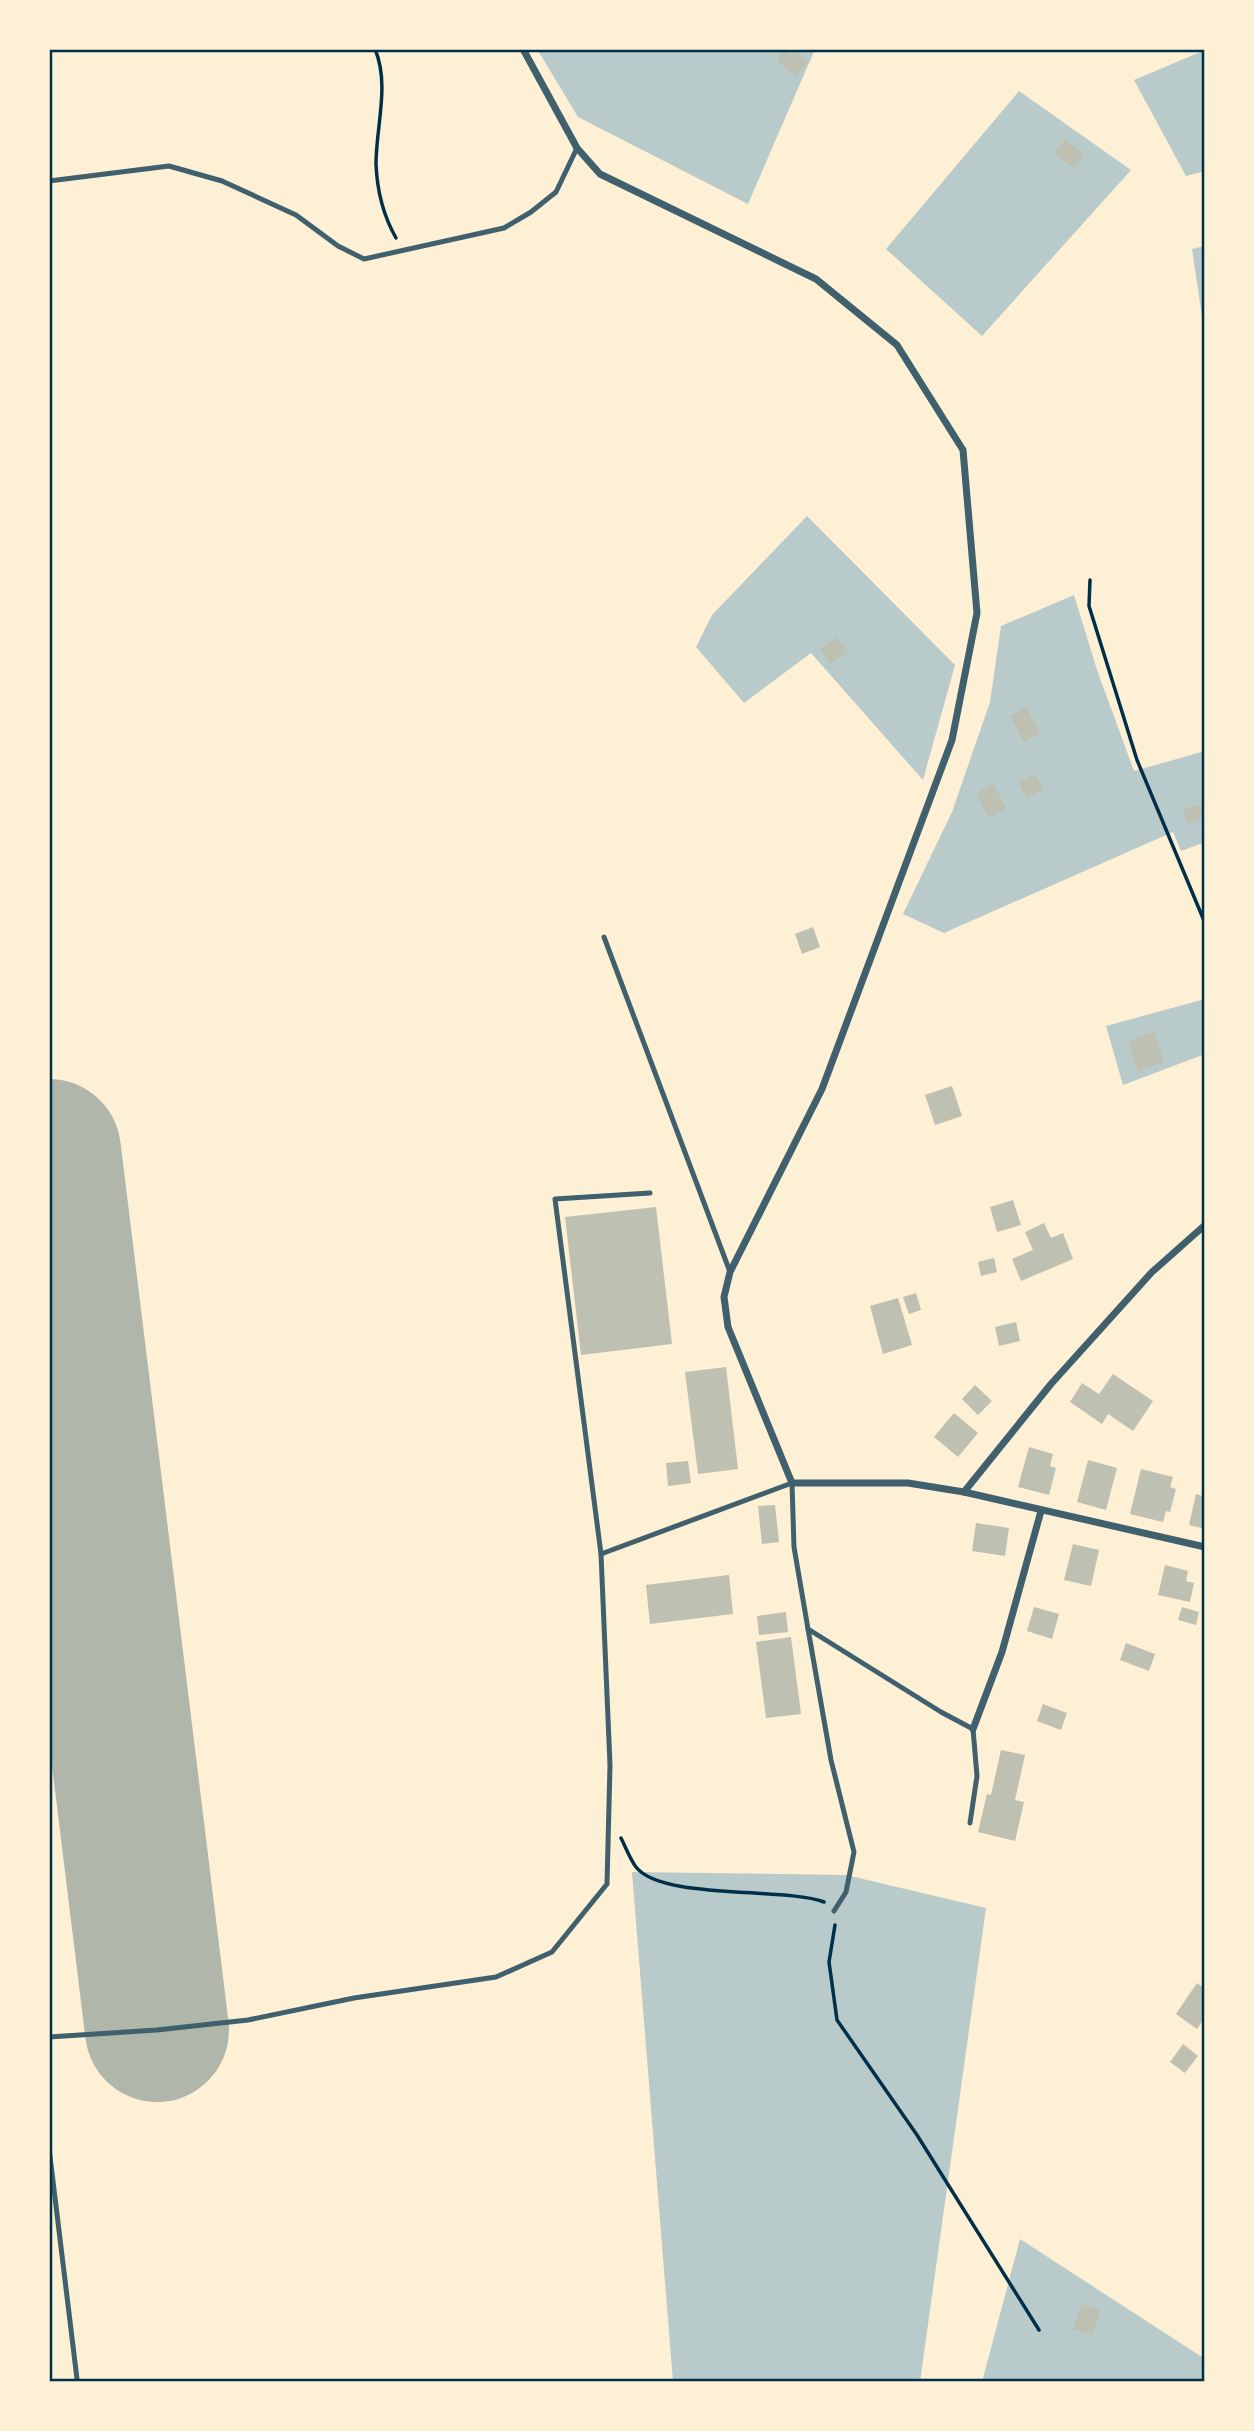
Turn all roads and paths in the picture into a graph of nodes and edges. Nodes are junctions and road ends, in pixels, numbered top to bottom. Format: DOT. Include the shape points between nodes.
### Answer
graph roads {
  1 [pos="375,49"];
  2 [pos="523,49"];
  3 [pos="577,148"];
  4 [pos="49,181"];
  5 [pos="404,252"];
  6 [pos="1090,580"];
  7 [pos="1205,923"];
  8 [pos="604,937"];
  9 [pos="650,1193"];
  10 [pos="1205,1225"];
  11 [pos="730,1272"];
  12 [pos="792,1483"];
  13 [pos="964,1492"];
  14 [pos="1041,1511"];
  15 [pos="1205,1547"];
  16 [pos="601,1554"];
  17 [pos="808,1629"];
  18 [pos="973,1729"];
  19 [pos="609,1815"];
  20 [pos="970,1823"];
  21 [pos="834,1911"];
  22 [pos="49,2037"];
  23 [pos="49,2148"];
  24 [pos="1039,2330"];
  25 [pos="78,2379"];
  1 -- 5 [label="path" via="382,64 376,165 383,216"];
  2 -- 3 [label="street"];
  3 -- 5 [label="lane" via="556,192 531,212 504,228"];
  3 -- 11 [label="street" via="600,174 816,279 897,345 962,450 977,613 952,740 822,1089"];
  4 -- 5 [label="lane" via="169,166 222,181 296,215 364,259"];
  6 -- 7 [label="path" via="1089,606 1137,760"];
  8 -- 11 [label="lane"];
  9 -- 16 [label="lane" via="555,1199"];
  10 -- 13 [label="street" via="1152,1272 1051,1384"];
  11 -- 12 [label="street" via="724,1297 728,1327"];
  12 -- 13 [label="street" via="908,1483"];
  12 -- 16 [label="lane"];
  12 -- 17 [label="lane" via="794,1547"];
  13 -- 14 [label="street"];
  14 -- 15 [label="street"];
  14 -- 18 [label="street" via="1002,1652"];
  16 -- 19 [label="lane"];
  17 -- 18 [label="lane"];
  17 -- 21 [label="lane" via="831,1760 854,1852 846,1892"];
  18 -- 20 [label="lane" via="977,1776"];
  19 -- 21 [label="path" via="637,1869 658,1882 822,1901"];
  19 -- 22 [label="lane" via="607,1884 552,1952 496,1977 354,1998 248,2020"];
  21 -- 24 [label="path" via="838,1914 829,1962 837,2020 918,2134"];
  23 -- 25 [label="lane"];
}
